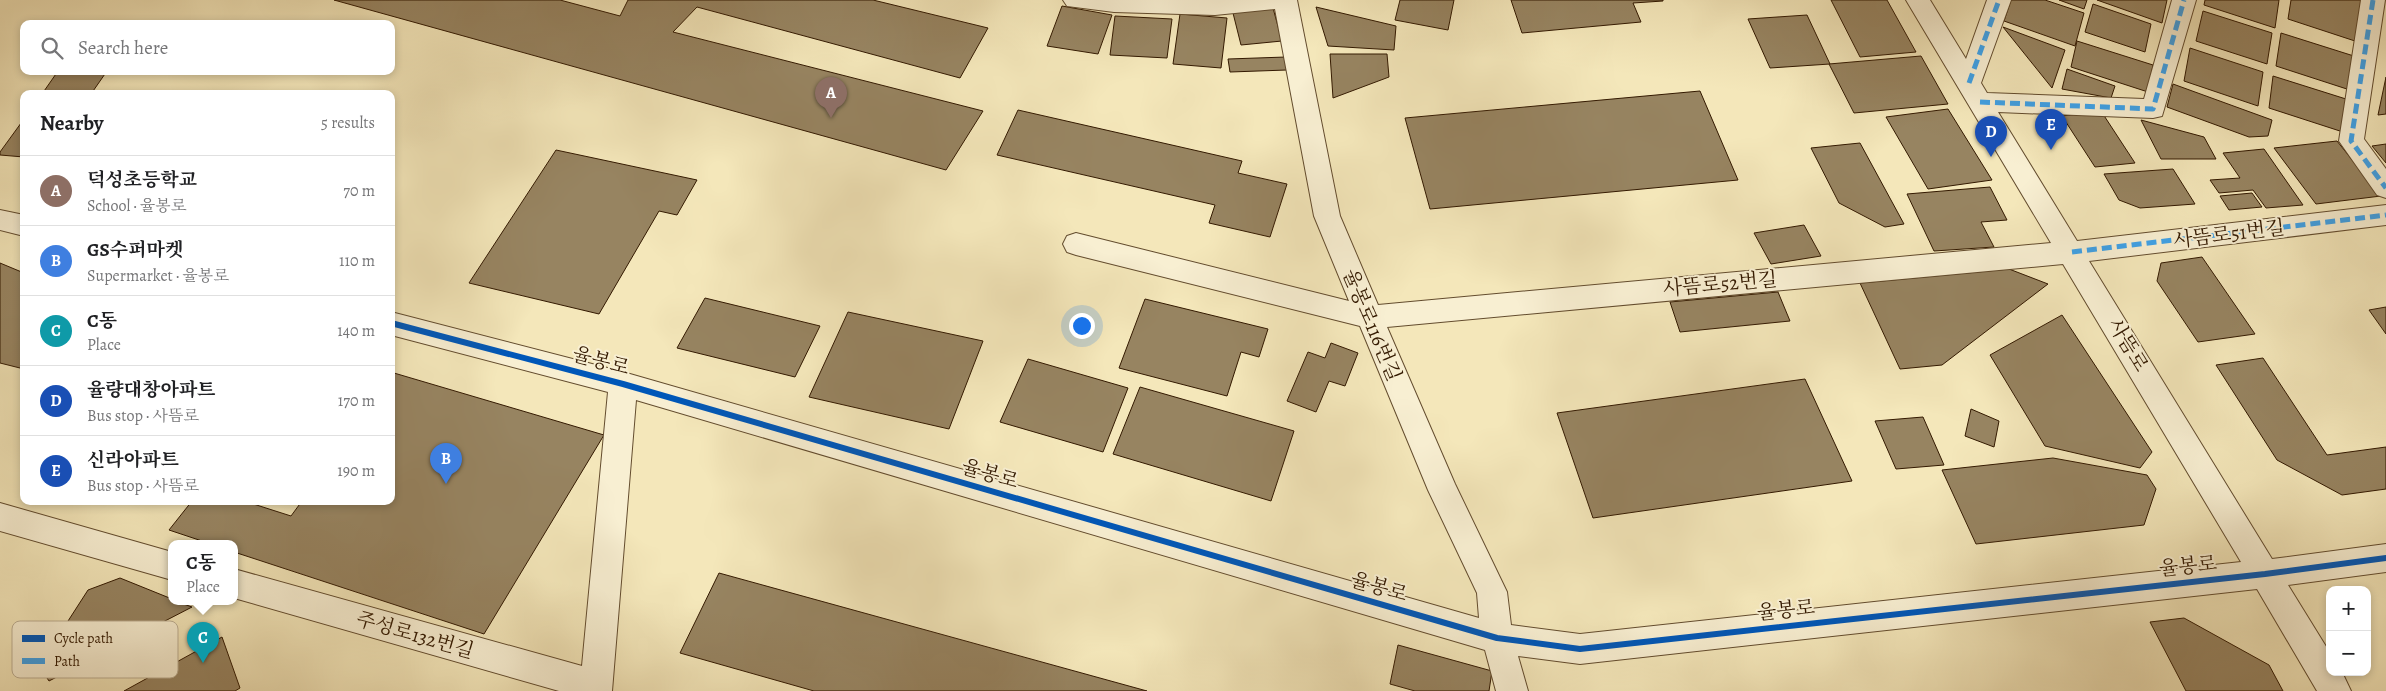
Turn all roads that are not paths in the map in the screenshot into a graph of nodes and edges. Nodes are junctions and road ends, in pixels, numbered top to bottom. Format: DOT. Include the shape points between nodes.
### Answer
graph roads {
  1 [pos="1075,0"];
  2 [pos="1285,0"];
  3 [pos="1918,0"];
  4 [pos="1999,0"];
  5 [pos="2184,0"];
  6 [pos="2373,0"];
  7 [pos="1975,93"];
  8 [pos="2386,188"];
  9 [pos="2386,216"];
  10 [pos="0,220"];
  11 [pos="20,225"];
  12 [pos="1076,244"];
  13 [pos="2072,252"];
  14 [pos="1368,317"];
  15 [pos="395,324"];
  16 [pos="623,384"];
  17 [pos="0,517"];
  18 [pos="2386,558"];
  19 [pos="168,565"];
  20 [pos="2265,574"];
  21 [pos="238,584"];
  22 [pos="1497,638"];
  23 [pos="596,689"];
  24 [pos="1512,691"];
  25 [pos="2335,691"];
  1 -- 2 [label="street, 율봉로116번길" via="1215,7"];
  2 -- 14 [label="street, 율봉로116번길" via="1327,216"];
  3 -- 7 [label="street, 사뜸로"];
  4 -- 7 [label="street"];
  5 -- 7 [label="street" via="2153,109"];
  6 -- 8 [label="street" via="2351,140"];
  7 -- 13 [label="street, 사뜸로"];
  9 -- 13 [label="street, 사뜸로51번길"];
  10 -- 11 [label="street"];
  12 -- 14 [label="street, 사뜸로52번길"];
  13 -- 14 [label="street, 사뜸로52번길"];
  13 -- 20 [label="street, 사뜸로"];
  14 -- 22 [label="street, 율봉로116번길" via="1443,490 1492,592"];
  15 -- 16 [label="street, 율봉로"];
  16 -- 22 [label="street, 율봉로"];
  16 -- 23 [label="street, 주성로132번길"];
  17 -- 19 [label="street"];
  18 -- 20 [label="street, 율봉로"];
  20 -- 22 [label="street, 율봉로" via="1580,649"];
  20 -- 25 [label="street, 사뜸로"];
  21 -- 23 [label="street, 주성로132번길"];
  22 -- 24 [label="street, 율봉로116번길"];
}
